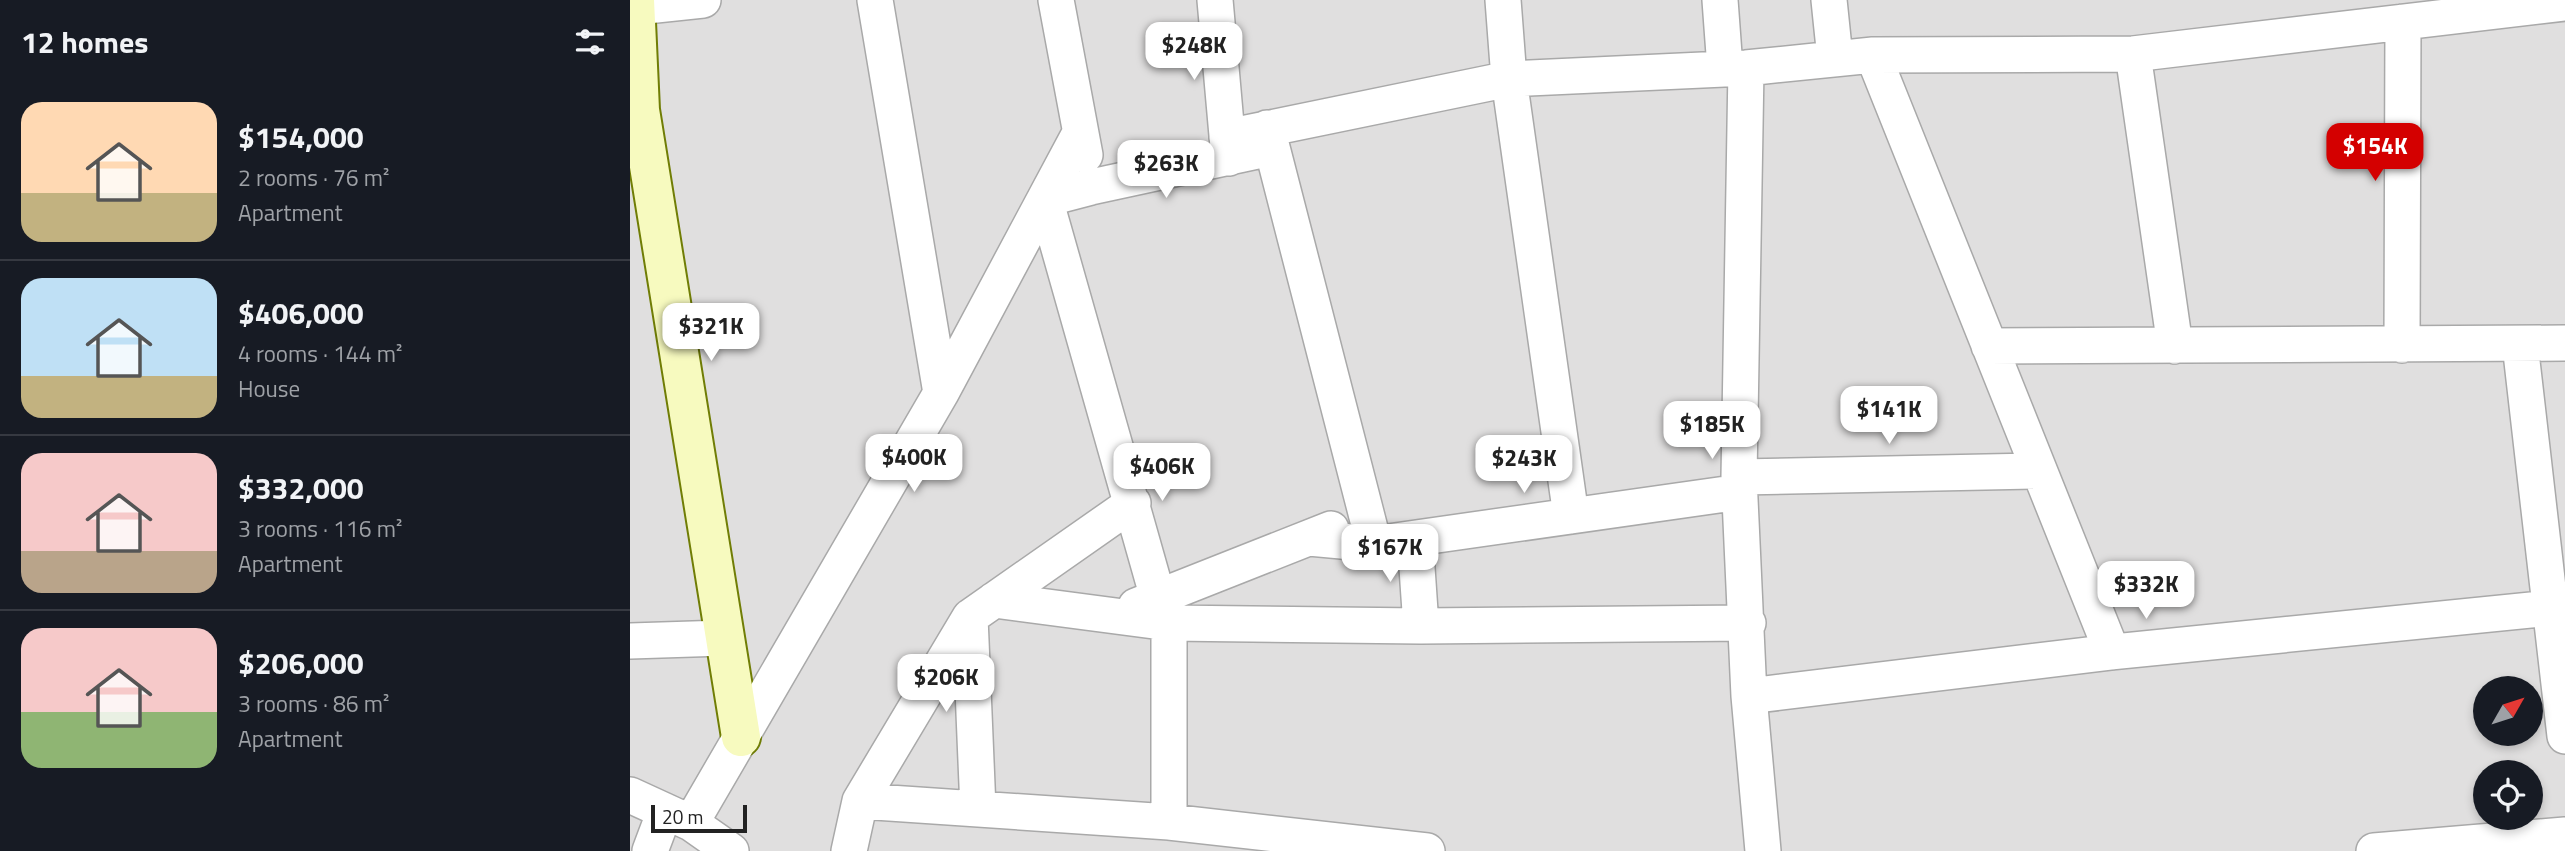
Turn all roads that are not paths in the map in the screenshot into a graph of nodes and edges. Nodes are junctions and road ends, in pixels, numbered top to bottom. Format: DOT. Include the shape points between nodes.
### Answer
graph roads {
  1 [pos="703,0"];
  2 [pos="875,0"];
  3 [pos="1056,0"];
  4 [pos="1215,0"];
  5 [pos="1503,0"];
  6 [pos="1720,0"];
  7 [pos="1829,0"];
  8 [pos="2565,3"];
  9 [pos="636,4"];
  10 [pos="2451,8"];
  11 [pos="2403,22"];
  12 [pos="2133,54"];
  13 [pos="1873,55"];
  14 [pos="1835,58"];
  15 [pos="1736,68"];
  16 [pos="1509,79"];
  17 [pos="635,117"];
  18 [pos="1080,133"];
  19 [pos="1269,138"];
  20 [pos="1228,147"];
  21 [pos="1091,187"];
  22 [pos="1045,200"];
  23 [pos="2520,344"];
  24 [pos="2565,344"];
  25 [pos="2175,345"];
  26 [pos="2402,345"];
  27 [pos="1989,346"];
  28 [pos="941,393"];
  29 [pos="2039,471"];
  30 [pos="1740,485"];
  31 [pos="1133,503"];
  32 [pos="1571,516"];
  33 [pos="1371,530"];
  34 [pos="1415,538"];
  35 [pos="2554,597"];
  36 [pos="981,609"];
  37 [pos="1164,610"];
  38 [pos="1748,623"];
  39 [pos="1421,626"];
  40 [pos="724,638"];
  41 [pos="630,641"];
  42 [pos="2112,652"];
  43 [pos="1749,696"];
  44 [pos="2565,736"];
  45 [pos="741,737"];
  46 [pos="630,795"];
  47 [pos="860,801"];
  48 [pos="978,809"];
  49 [pos="678,817"];
  50 [pos="1169,822"];
  51 [pos="2565,835"];
  52 [pos="1209,839"];
  53 [pos="650,851"];
  54 [pos="731,851"];
  55 [pos="849,851"];
  56 [pos="1427,851"];
  57 [pos="1763,851"];
  58 [pos="2374,851"];
  1 -- 9 [label="street"];
  2 -- 28 [label="street"];
  3 -- 18 [label="street"];
  4 -- 20 [label="street"];
  5 -- 16 [label="street"];
  6 -- 15 [label="street"];
  7 -- 14 [label="street"];
  8 -- 10 [label="street"];
  9 -- 17 [label="street"];
  10 -- 11 [label="street"];
  11 -- 12 [label="street"];
  11 -- 26 [label="street"];
  12 -- 13 [label="street"];
  12 -- 25 [label="street"];
  13 -- 14 [label="street"];
  13 -- 27 [label="street"];
  14 -- 15 [label="street"];
  15 -- 16 [label="street"];
  15 -- 30 [label="street"];
  16 -- 19 [label="street"];
  16 -- 32 [label="street"];
  17 -- 40 [label="street"];
  18 -- 21 [label="street"];
  18 -- 22 [label="street"];
  19 -- 20 [label="street"];
  19 -- 33 [label="street"];
  20 -- 21 [label="street"];
  21 -- 22 [label="street"];
  22 -- 28 [label="street"];
  22 -- 31 [label="street"];
  23 -- 24 [label="street"];
  23 -- 26 [label="street"];
  23 -- 35 [label="street"];
  25 -- 26 [label="street"];
  25 -- 27 [label="street"];
  27 -- 29 [label="street"];
  28 -- 45 [label="street"];
  29 -- 30 [label="street"];
  29 -- 42 [label="street"];
  30 -- 32 [label="street"];
  30 -- 38 [label="street"];
  31 -- 36 [label="street"];
  31 -- 37 [label="street"];
  32 -- 34 [label="street"];
  33 -- 34 [label="street"];
  33 -- 37 [label="street" via="1309,538"];
  34 -- 39 [label="street"];
  35 -- 42 [label="street"];
  35 -- 44 [label="street"];
  36 -- 37 [label="street" via="1108,617"];
  36 -- 47 [label="street"];
  36 -- 48 [label="street"];
  37 -- 39 [label="street"];
  37 -- 50 [label="street"];
  38 -- 39 [label="street"];
  38 -- 43 [label="street"];
  40 -- 41 [label="street"];
  40 -- 45 [label="street"];
  42 -- 43 [label="street"];
  43 -- 57 [label="street"];
  45 -- 49 [label="street"];
  46 -- 49 [label="street"];
  47 -- 48 [label="street"];
  47 -- 55 [label="street"];
  48 -- 50 [label="street"];
  49 -- 53 [label="street"];
  49 -- 54 [label="street"];
  50 -- 52 [label="street"];
  51 -- 58 [label="street"];
  52 -- 56 [label="street"];
}
